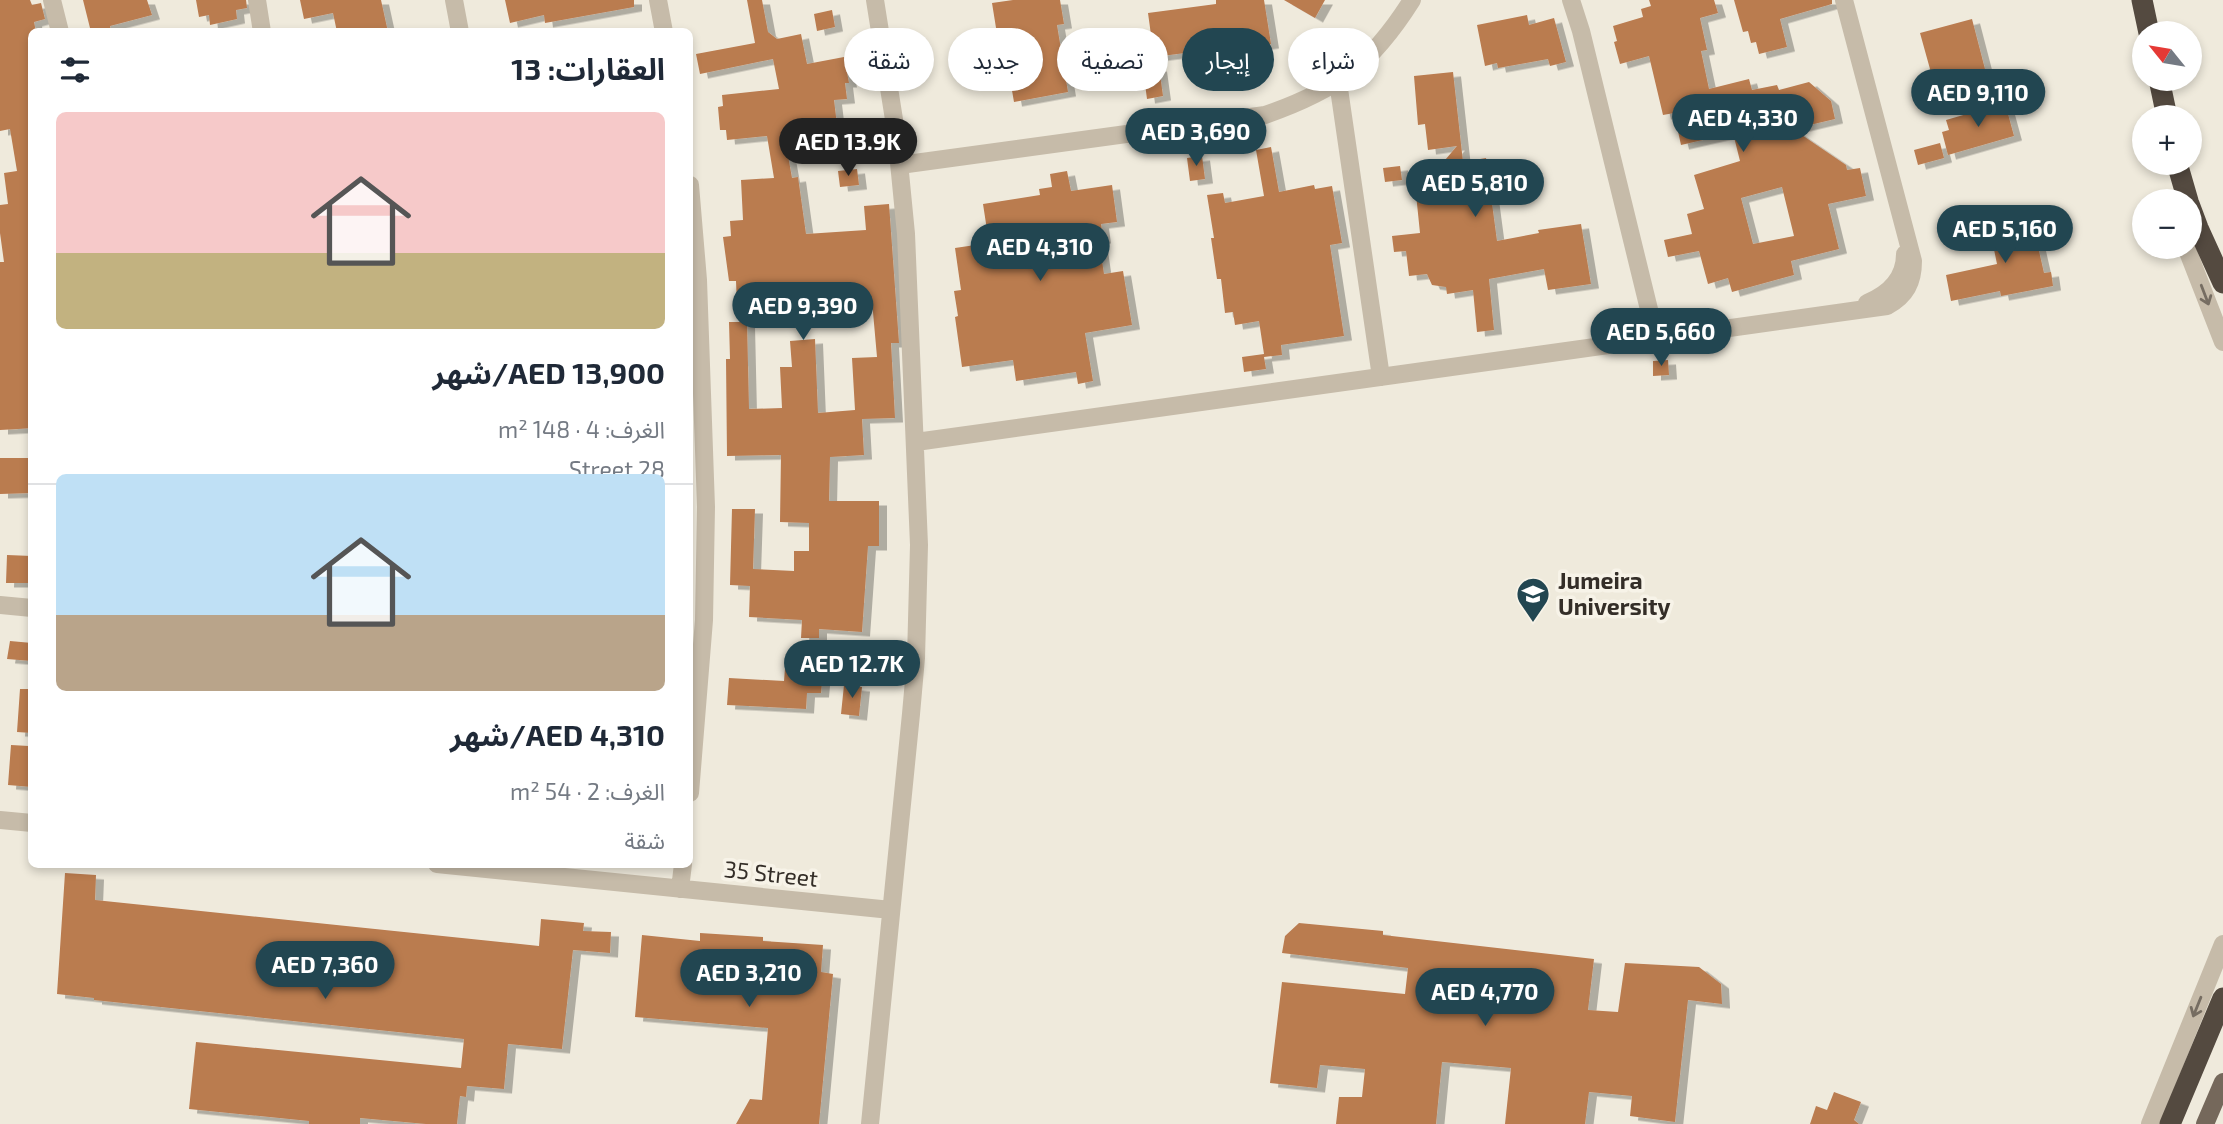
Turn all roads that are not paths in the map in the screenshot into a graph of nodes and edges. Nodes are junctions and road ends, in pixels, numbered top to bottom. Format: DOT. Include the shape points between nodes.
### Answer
graph roads {
  1 [pos="52,0"];
  2 [pos="257,0"];
  3 [pos="454,0"];
  4 [pos="658,0"];
  5 [pos="875,0"];
  6 [pos="1412,0"];
  7 [pos="1572,0"];
  8 [pos="1844,0"];
  9 [pos="2142,0"];
  10 [pos="2146,21"];
  11 [pos="59,28"];
  12 [pos="261,28"];
  13 [pos="459,28"];
  14 [pos="663,28"];
  15 [pos="1379,46"];
  16 [pos="1323,91"];
  17 [pos="1339,91"];
  18 [pos="900,165"];
  19 [pos="693,221"];
  20 [pos="2202,237"];
  21 [pos="2191,259"];
  22 [pos="2223,283"];
  23 [pos="1656,338"];
  24 [pos="2223,342"];
  25 [pos="1381,377"];
  26 [pos="916,442"];
  27 [pos="0,605"];
  28 [pos="28,608"];
  29 [pos="695,657"];
  30 [pos="693,711"];
  31 [pos="0,820"];
  32 [pos="28,824"];
  33 [pos="476,868"];
  34 [pos="683,868"];
  35 [pos="680,889"];
  36 [pos="891,910"];
  37 [pos="2223,944"];
  38 [pos="2223,999"];
  39 [pos="2223,1082"];
  40 [pos="870,1124"];
  41 [pos="2150,1124"];
  42 [pos="2170,1124"];
  43 [pos="2205,1124"];
  1 -- 11 [label="street"];
  2 -- 12 [label="street"];
  3 -- 13 [label="street"];
  4 -- 14 [label="street"];
  5 -- 18 [label="street"];
  6 -- 15 [label="street"];
  7 -- 23 [label="street"];
  8 -- 23 [label="street" via="1913,261 1911,283 1887,306"];
  9 -- 10 [label="highway"];
  16 -- 18 [label="street" via="1265,115"];
  17 -- 25 [label="street"];
  18 -- 26 [label="street"];
  19 -- 29 [label="street" via="705,433 705,582"];
  20 -- 22 [label="highway"];
  21 -- 24 [label="street, one-way"];
  23 -- 25 [label="street"];
  25 -- 26 [label="street"];
  26 -- 36 [label="street" via="916,658"];
  27 -- 28 [label="street"];
  29 -- 30 [label="street"];
  31 -- 32 [label="street"];
  33 -- 35 [label="street, 35 Street"];
  34 -- 35 [label="street"];
  35 -- 36 [label="street, 35 Street"];
  36 -- 40 [label="street"];
  37 -- 41 [label="street, one-way"];
  38 -- 42 [label="highway"];
  39 -- 43 [label="main road"];
}
